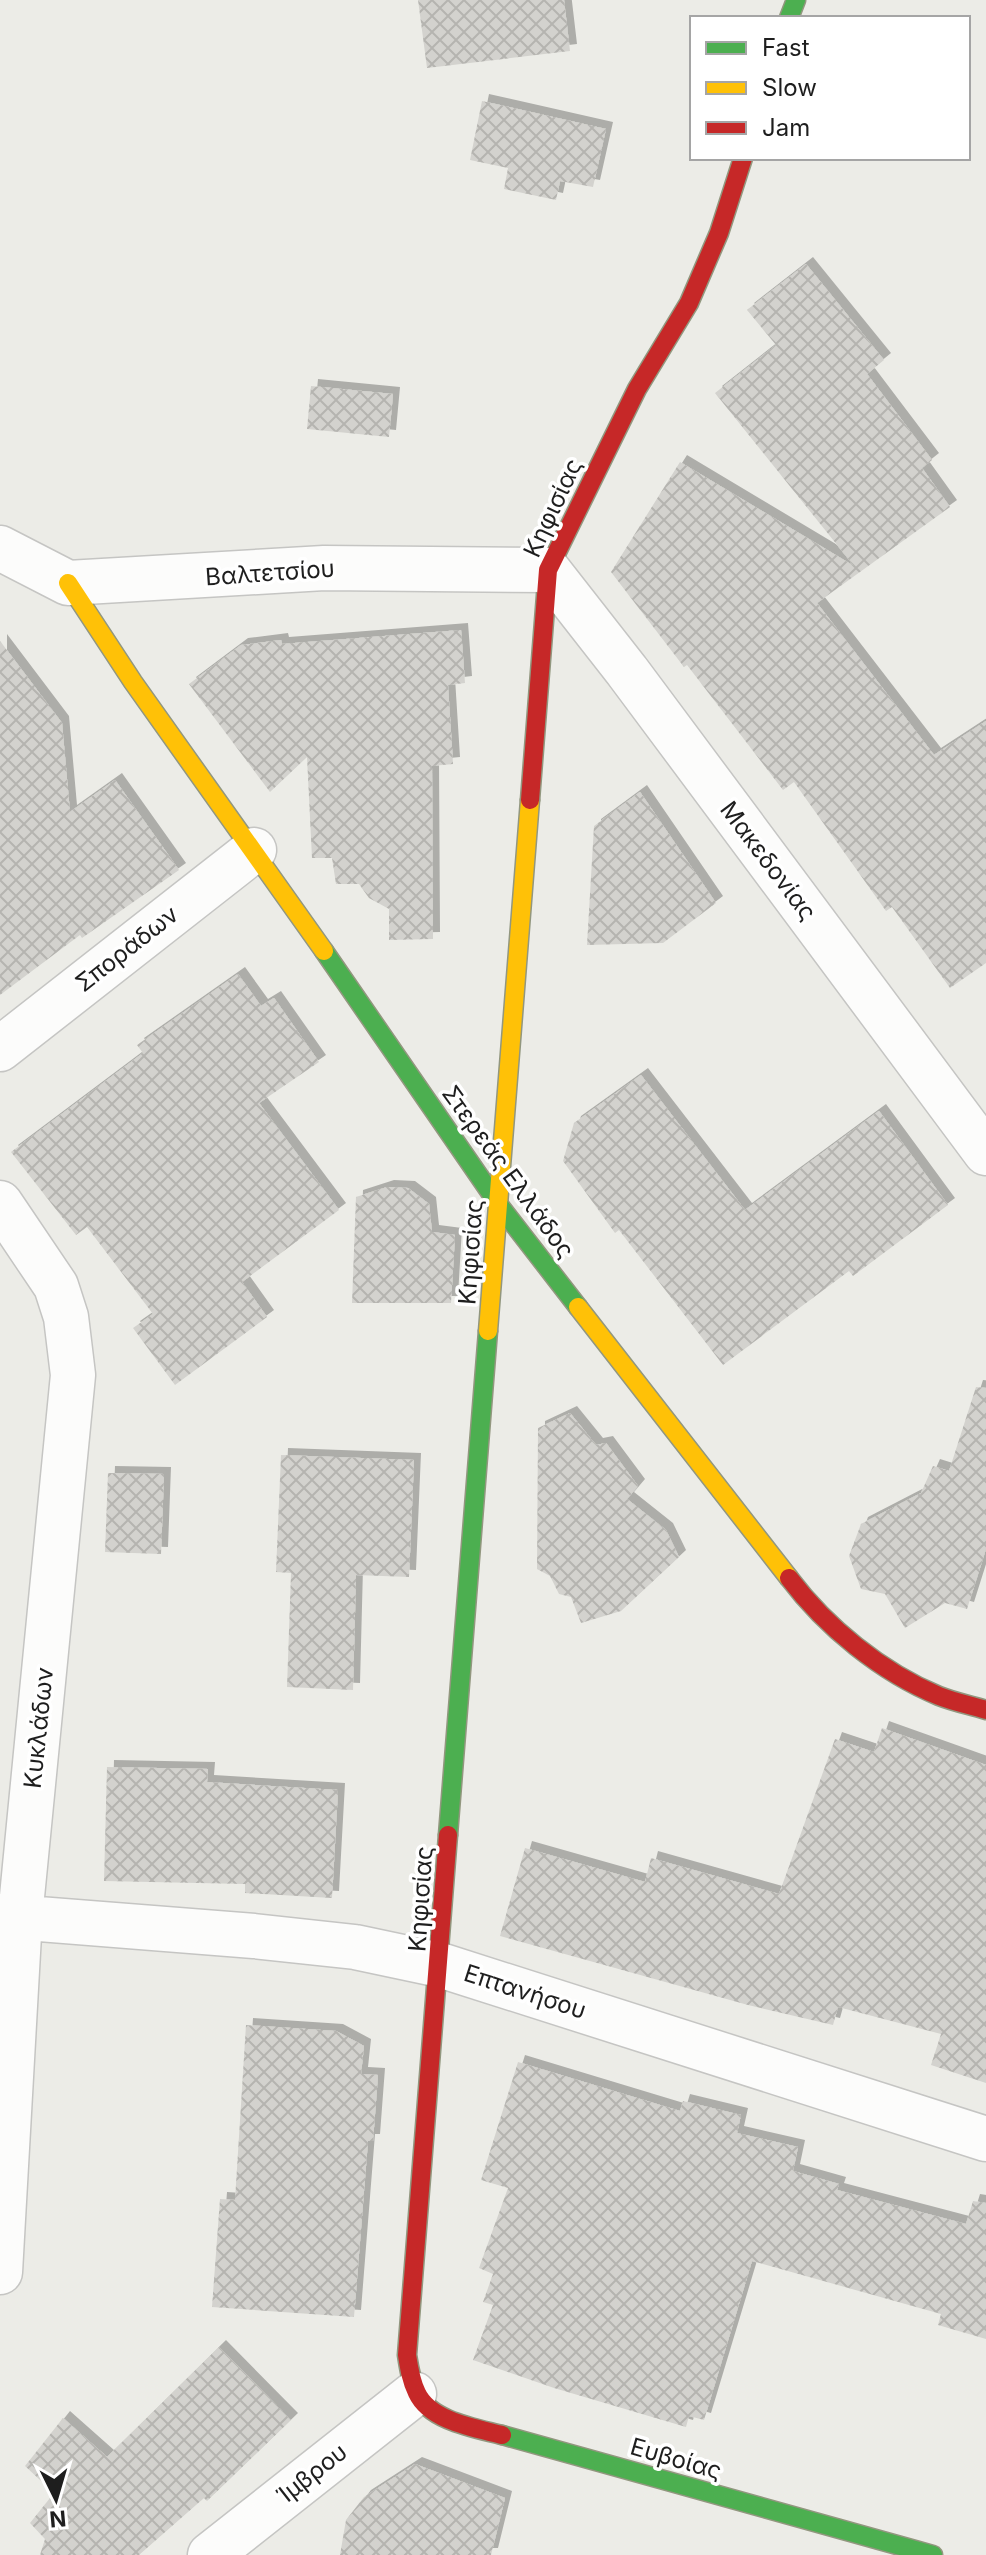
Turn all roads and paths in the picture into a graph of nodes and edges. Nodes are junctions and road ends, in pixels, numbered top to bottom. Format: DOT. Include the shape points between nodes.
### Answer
graph roads {
  1 [pos="742,160"];
  2 [pos="0,548"];
  3 [pos="548,570"];
  4 [pos="68,583"];
  5 [pos="254,850"];
  6 [pos="0,1049"];
  7 [pos="986,1153"];
  8 [pos="0,1203"];
  9 [pos="499,1205"];
  10 [pos="984,1703"];
  11 [pos="10,1917"];
  12 [pos="440,1965"];
  13 [pos="986,2139"];
  14 [pos="0,2272"];
  15 [pos="414,2394"];
  16 [pos="210,2555"];
  17 [pos="933,2555"];
  1 -- 3 [label="street, Κηφισίας" via="689,303 637,389"];
  2 -- 4 [label="street"];
  3 -- 4 [label="street, Βαλτετσίου" via="324,568"];
  3 -- 7 [label="street, Μακεδονίας"];
  3 -- 9 [label="street, Κηφισίας"];
  4 -- 5 [label="street, Στερεάς Ελλάδος"];
  5 -- 6 [label="street, Σποράδων"];
  5 -- 9 [label="street, Στερεάς Ελλάδος"];
  8 -- 11 [label="street, Κυκλάδων" via="56,1286 66,1317 73,1375"];
  9 -- 10 [label="street, Στερεάς Ελλάδος" via="804,1598 892,1670 938,1696"];
  9 -- 12 [label="street, Κηφισίας"];
  11 -- 12 [label="street, Επτανήσου" via="355,1947"];
  11 -- 14 [label="street, Κυκλάδων"];
  12 -- 13 [label="street, Επτανήσου"];
  12 -- 15 [label="street, Κηφισίας" via="407,2355"];
  15 -- 16 [label="street, Ίμβρου"];
  15 -- 17 [label="street, Ευβοίας" via="434,2412 466,2425"];
}
